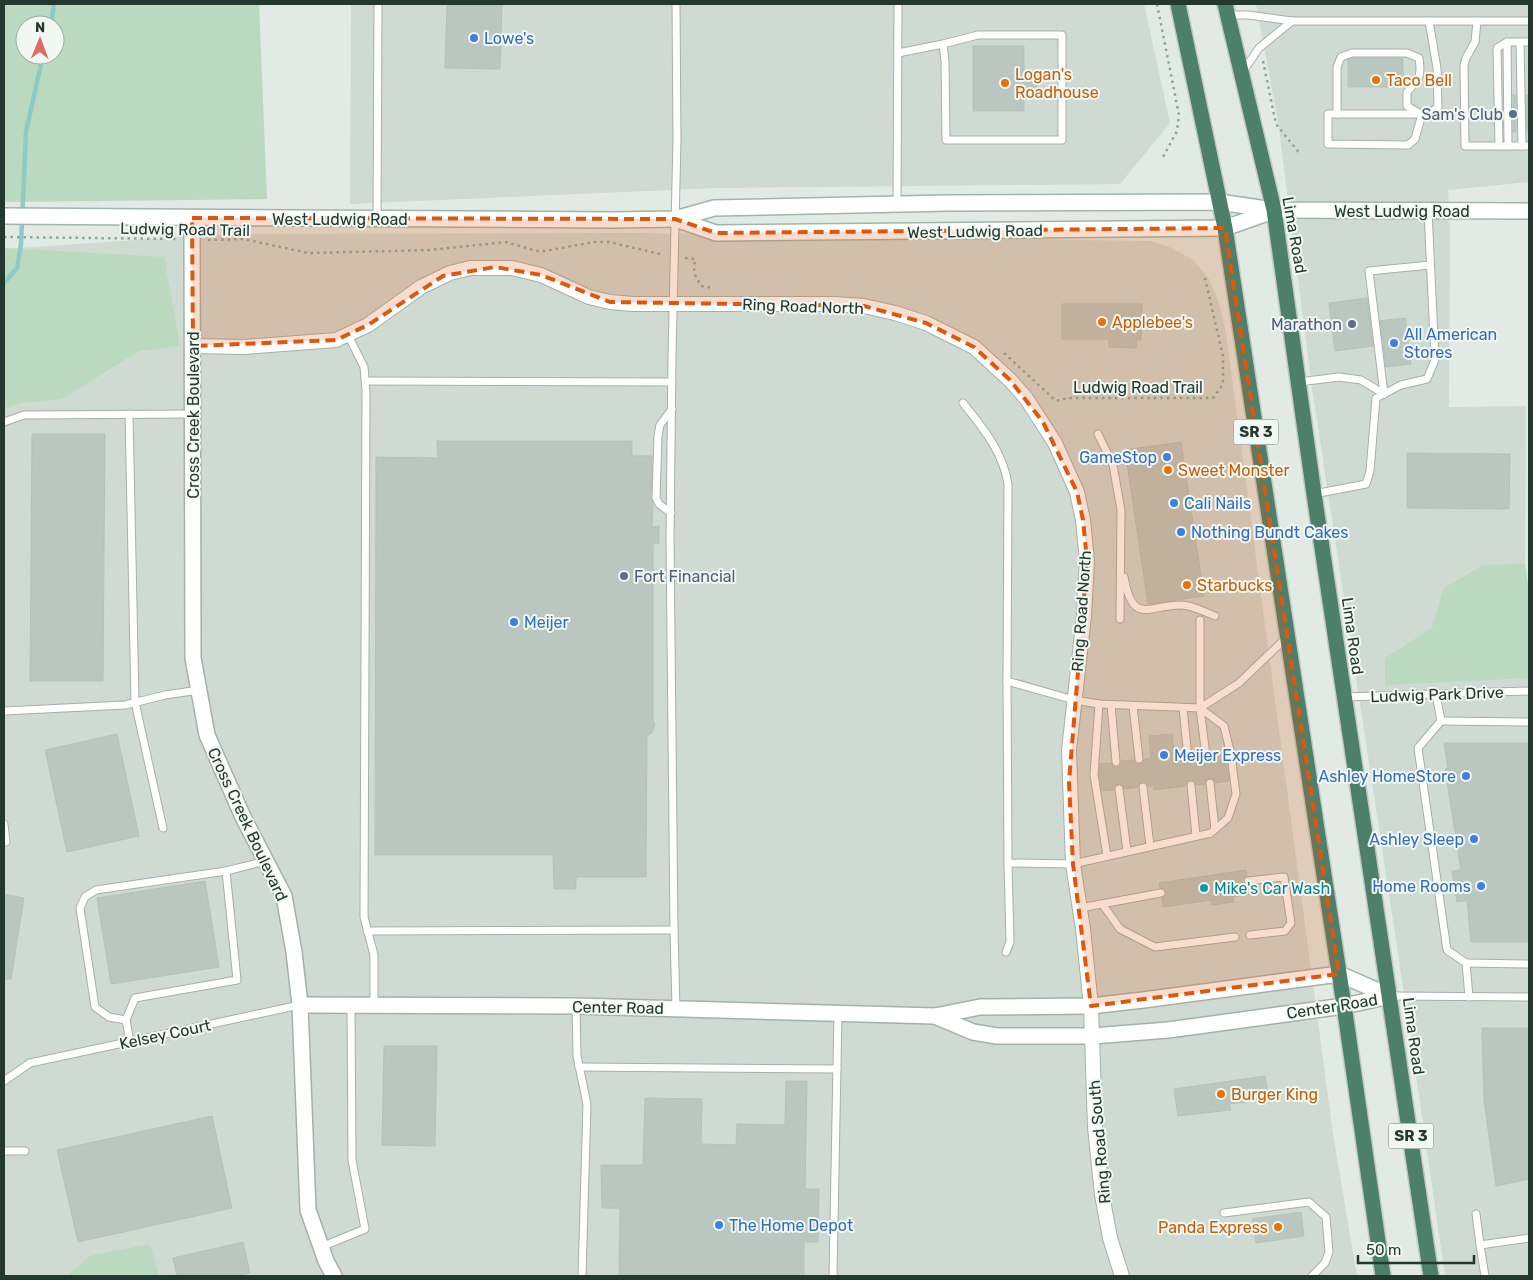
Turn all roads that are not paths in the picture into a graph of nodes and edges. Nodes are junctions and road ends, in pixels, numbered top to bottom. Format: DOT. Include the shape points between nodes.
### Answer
graph roads {
  1 [pos="378,4"];
  2 [pos="676,4"];
  3 [pos="898,4"];
  4 [pos="1178,4"];
  5 [pos="1227,10"];
  6 [pos="1292,20"];
  7 [pos="1429,21"];
  8 [pos="1477,21"];
  9 [pos="1529,21"];
  10 [pos="1507,42"];
  11 [pos="1520,42"];
  12 [pos="1529,42"];
  13 [pos="943,44"];
  14 [pos="898,53"];
  15 [pos="1242,73"];
  16 [pos="1337,114"];
  17 [pos="1422,114"];
  18 [pos="1499,146"];
  19 [pos="1508,146"];
  20 [pos="1525,146"];
  21 [pos="1218,202"];
  22 [pos="897,204"];
  23 [pos="1274,210"];
  24 [pos="1529,210"];
  25 [pos="1428,211"];
  26 [pos="4,216"];
  27 [pos="192,218"];
  28 [pos="676,218"];
  29 [pos="377,219"];
  30 [pos="1225,228"];
  31 [pos="1430,265"];
  32 [pos="673,304"];
  33 [pos="348,335"];
  34 [pos="193,346"];
  35 [pos="366,381"];
  36 [pos="672,382"];
  37 [pos="1298,382"];
  38 [pos="1384,394"];
  39 [pos="963,403"];
  40 [pos="672,410"];
  41 [pos="129,414"];
  42 [pos="193,414"];
  43 [pos="4,422"];
  44 [pos="1098,434"];
  45 [pos="1314,494"];
  46 [pos="671,513"];
  47 [pos="1122,562"];
  48 [pos="1215,616"];
  49 [pos="1120,619"];
  50 [pos="1200,620"];
  51 [pos="1287,637"];
  52 [pos="1007,681"];
  53 [pos="199,690"];
  54 [pos="1529,691"];
  55 [pos="1436,694"];
  56 [pos="1344,697"];
  57 [pos="1074,700"];
  58 [pos="135,702"];
  59 [pos="1099,704"];
  60 [pos="1111,705"];
  61 [pos="1133,706"];
  62 [pos="1183,708"];
  63 [pos="1200,708"];
  64 [pos="4,711"];
  65 [pos="1441,721"];
  66 [pos="1529,722"];
  67 [pos="1206,756"];
  68 [pos="1188,758"];
  69 [pos="1139,759"];
  70 [pos="1116,762"];
  71 [pos="1210,783"];
  72 [pos="1191,785"];
  73 [pos="1143,787"];
  74 [pos="1119,789"];
  75 [pos="4,824"];
  76 [pos="163,828"];
  77 [pos="1215,829"];
  78 [pos="1196,836"];
  79 [pos="6,842"];
  80 [pos="1150,846"];
  81 [pos="1127,852"];
  82 [pos="1107,856"];
  83 [pos="266,861"];
  84 [pos="1008,863"];
  85 [pos="1073,864"];
  86 [pos="226,871"];
  87 [pos="1248,881"];
  88 [pos="1161,893"];
  89 [pos="1102,905"];
  90 [pos="1080,908"];
  91 [pos="674,930"];
  92 [pos="367,931"];
  93 [pos="1250,936"];
  94 [pos="1234,937"];
  95 [pos="1006,952"];
  96 [pos="1466,963"];
  97 [pos="1529,964"];
  98 [pos="1339,974"];
  99 [pos="1390,996"];
  100 [pos="1469,997"];
  101 [pos="1529,997"];
  102 [pos="300,1005"];
  103 [pos="351,1005"];
  104 [pos="374,1005"];
  105 [pos="576,1006"];
  106 [pos="1091,1006"];
  107 [pos="1344,1006"];
  108 [pos="676,1009"];
  109 [pos="838,1012"];
  110 [pos="935,1016"];
  111 [pos="126,1020"];
  112 [pos="1093,1036"];
  113 [pos="130,1042"];
  114 [pos="579,1067"];
  115 [pos="837,1069"];
  116 [pos="4,1081"];
  117 [pos="4,1151"];
  118 [pos="25,1151"];
  119 [pos="1224,1213"];
  120 [pos="1476,1214"];
  121 [pos="1529,1238"];
  122 [pos="1480,1245"];
  123 [pos="321,1247"];
  124 [pos="334,1276"];
  125 [pos="582,1276"];
  126 [pos="833,1276"];
  127 [pos="1122,1276"];
  128 [pos="1312,1276"];
  129 [pos="1383,1276"];
  130 [pos="1431,1276"];
  131 [pos="1484,1276"];
  1 -- 29 [label="lane"];
  2 -- 28 [label="lane"];
  3 -- 14 [label="lane"];
  4 -- 21 [label="highway, SR 3"];
  5 -- 6 [label="lane"];
  5 -- 15 [label="highway, Lima Road / SR 3"];
  6 -- 7 [label="lane"];
  6 -- 15 [label="lane" via="1259,48"];
  7 -- 8 [label="lane"];
  7 -- 17 [label="lane" via="1437,68 1438,107"];
  8 -- 9 [label="lane"];
  8 -- 18 [label="lane" via="1474,42 1464,66 1464,146"];
  10 -- 11 [label="lane"];
  10 -- 18 [label="lane" via="1497,48"];
  10 -- 19 [label="lane"];
  11 -- 12 [label="lane"];
  11 -- 20 [label="lane"];
  13 -- 13 [label="lane" via="946,140 1062,140 1062,35 978,35"];
  13 -- 14 [label="lane"];
  14 -- 22 [label="lane"];
  15 -- 23 [label="highway, Lima Road / SR 3"];
  16 -- 17 [label="lane"];
  16 -- 17 [label="lane" via="1328,114 1328,144 1408,145 1415,139"];
  16 -- 17 [label="lane" via="1337,67 1341,57 1352,53 1407,53 1419,58 1421,71 1419,79 1407,92 1407,106"];
  18 -- 19 [label="lane"];
  19 -- 20 [label="lane"];
  21 -- 22 [label="street, West Ludwig Road"];
  21 -- 23 [label="street, West Ludwig Road"];
  21 -- 30 [label="highway, SR 3"];
  22 -- 28 [label="street, West Ludwig Road" via="714,208"];
  23 -- 25 [label="street, West Ludwig Road"];
  23 -- 30 [label="street, West Ludwig Road"];
  23 -- 37 [label="highway, Lima Road / SR 3"];
  24 -- 25 [label="street, West Ludwig Road"];
  25 -- 31 [label="lane"];
  26 -- 27 [label="street, West Ludwig Road"];
  27 -- 29 [label="street, West Ludwig Road"];
  27 -- 34 [label="street, Cross Creek Boulevard"];
  28 -- 29 [label="street, West Ludwig Road"];
  28 -- 30 [label="street, West Ludwig Road" via="716,233"];
  28 -- 32 [label="lane"];
  30 -- 51 [label="highway, SR 3"];
  31 -- 38 [label="lane" via="1435,360 1427,379 1401,385"];
  31 -- 38 [label="lane" via="1368,271"];
  32 -- 33 [label="street, Ring Road North" via="610,302 589,297 541,275 495,267 470,268 450,273 421,287 368,325"];
  32 -- 36 [label="lane"];
  32 -- 57 [label="street, Ring Road North" via="864,306 926,323 974,347 1010,380 1026,398 1055,443 1077,492 1083,520 1087,561"];
  33 -- 34 [label="street, Ring Road North" via="336,340 293,344"];
  33 -- 35 [label="lane" via="364,367"];
  34 -- 42 [label="street, Cross Creek Boulevard"];
  35 -- 36 [label="lane"];
  35 -- 92 [label="lane" via="364,917"];
  36 -- 40 [label="lane"];
  37 -- 38 [label="lane" via="1339,377 1361,380"];
  37 -- 45 [label="highway, Lima Road / SR 3"];
  38 -- 45 [label="lane" via="1376,398 1366,484"];
  39 -- 52 [label="lane" via="997,450 1006,470"];
  40 -- 46 [label="lane"];
  40 -- 46 [label="lane" via="660,425 656,498"];
  41 -- 42 [label="lane"];
  41 -- 43 [label="lane" via="24,415"];
  41 -- 58 [label="lane"];
  42 -- 53 [label="street, Cross Creek Boulevard" via="193,658"];
  44 -- 47 [label="lane" via="1113,465 1121,510"];
  45 -- 56 [label="highway, Lima Road / SR 3"];
  46 -- 91 [label="lane"];
  47 -- 48 [label="lane" via="1130,600 1139,609 1183,604"];
  47 -- 49 [label="lane"];
  50 -- 63 [label="lane"];
  51 -- 63 [label="lane" via="1239,683"];
  51 -- 98 [label="highway, SR 3"];
  52 -- 57 [label="lane"];
  52 -- 84 [label="lane"];
  53 -- 58 [label="lane"];
  53 -- 83 [label="street, Cross Creek Boulevard" via="207,735"];
  54 -- 55 [label="lane, Ludwig Park Drive"];
  55 -- 56 [label="lane, Ludwig Park Drive"];
  55 -- 65 [label="lane"];
  56 -- 99 [label="highway, Lima Road / SR 3"];
  57 -- 59 [label="lane"];
  57 -- 85 [label="street, Ring Road North" via="1069,750"];
  58 -- 64 [label="lane"];
  58 -- 76 [label="lane"];
  59 -- 60 [label="lane"];
  59 -- 82 [label="lane" via="1094,775"];
  60 -- 61 [label="lane"];
  60 -- 70 [label="lane"];
  61 -- 62 [label="lane"];
  61 -- 69 [label="lane"];
  62 -- 63 [label="lane"];
  62 -- 68 [label="lane"];
  63 -- 67 [label="lane"];
  63 -- 77 [label="lane" via="1224,726 1236,794 1228,818"];
  65 -- 66 [label="lane"];
  65 -- 96 [label="lane" via="1418,748 1447,950"];
  71 -- 77 [label="lane"];
  72 -- 78 [label="lane"];
  73 -- 80 [label="lane"];
  74 -- 81 [label="lane"];
  75 -- 79 [label="lane"];
  77 -- 78 [label="lane"];
  78 -- 80 [label="lane"];
  80 -- 81 [label="lane"];
  81 -- 82 [label="lane"];
  82 -- 85 [label="lane"];
  83 -- 86 [label="lane"];
  83 -- 102 [label="street, Cross Creek Boulevard" via="284,896"];
  84 -- 85 [label="lane"];
  84 -- 95 [label="lane" via="1010,942"];
  85 -- 90 [label="street, Ring Road North"];
  86 -- 111 [label="lane" via="237,980 135,998"];
  86 -- 111 [label="lane" via="96,890 85,897 80,908 95,1007 109,1017"];
  87 -- 93 [label="lane" via="1284,877 1291,923 1285,931"];
  88 -- 89 [label="lane"];
  89 -- 90 [label="lane"];
  89 -- 94 [label="lane" via="1120,929 1155,947"];
  90 -- 106 [label="street, Ring Road North"];
  91 -- 92 [label="lane"];
  91 -- 108 [label="lane"];
  92 -- 104 [label="lane" via="374,955"];
  96 -- 97 [label="lane"];
  96 -- 100 [label="lane"];
  98 -- 99 [label="street, Center Road"];
  98 -- 106 [label="street, Center Road"];
  98 -- 107 [label="highway, SR 3"];
  99 -- 100 [label="lane"];
  99 -- 107 [label="street, Center Road"];
  99 -- 130 [label="highway, Lima Road / SR 3"];
  100 -- 101 [label="lane"];
  102 -- 103 [label="street, Center Road"];
  102 -- 113 [label="lane, Kelsey Court"];
  102 -- 123 [label="street, Cross Creek Boulevard" via="308,1210"];
  103 -- 104 [label="street, Center Road"];
  103 -- 123 [label="lane" via="352,1160 364,1229"];
  104 -- 105 [label="street, Center Road"];
  105 -- 108 [label="street, Center Road"];
  105 -- 114 [label="lane"];
  106 -- 110 [label="street, Center Road" via="980,1008"];
  106 -- 112 [label="street, Ring Road South"];
  107 -- 112 [label="street, Center Road" via="1168,1030"];
  107 -- 129 [label="highway, SR 3"];
  108 -- 109 [label="street, Center Road"];
  109 -- 110 [label="street, Center Road"];
  109 -- 115 [label="lane"];
  110 -- 112 [label="street, Center Road" via="973,1032 997,1036"];
  111 -- 113 [label="lane"];
  112 -- 127 [label="street, Ring Road South" via="1095,1127 1102,1195 1110,1238"];
  113 -- 116 [label="lane, Kelsey Court" via="30,1064"];
  114 -- 115 [label="lane"];
  114 -- 125 [label="lane" via="587,1104"];
  115 -- 126 [label="lane"];
  117 -- 118 [label="lane"];
  119 -- 128 [label="lane" via="1309,1202 1326,1217 1329,1252 1325,1263"];
  120 -- 122 [label="lane"];
  121 -- 122 [label="lane"];
  122 -- 131 [label="lane"];
  123 -- 124 [label="street, Cross Creek Boulevard"];
}
